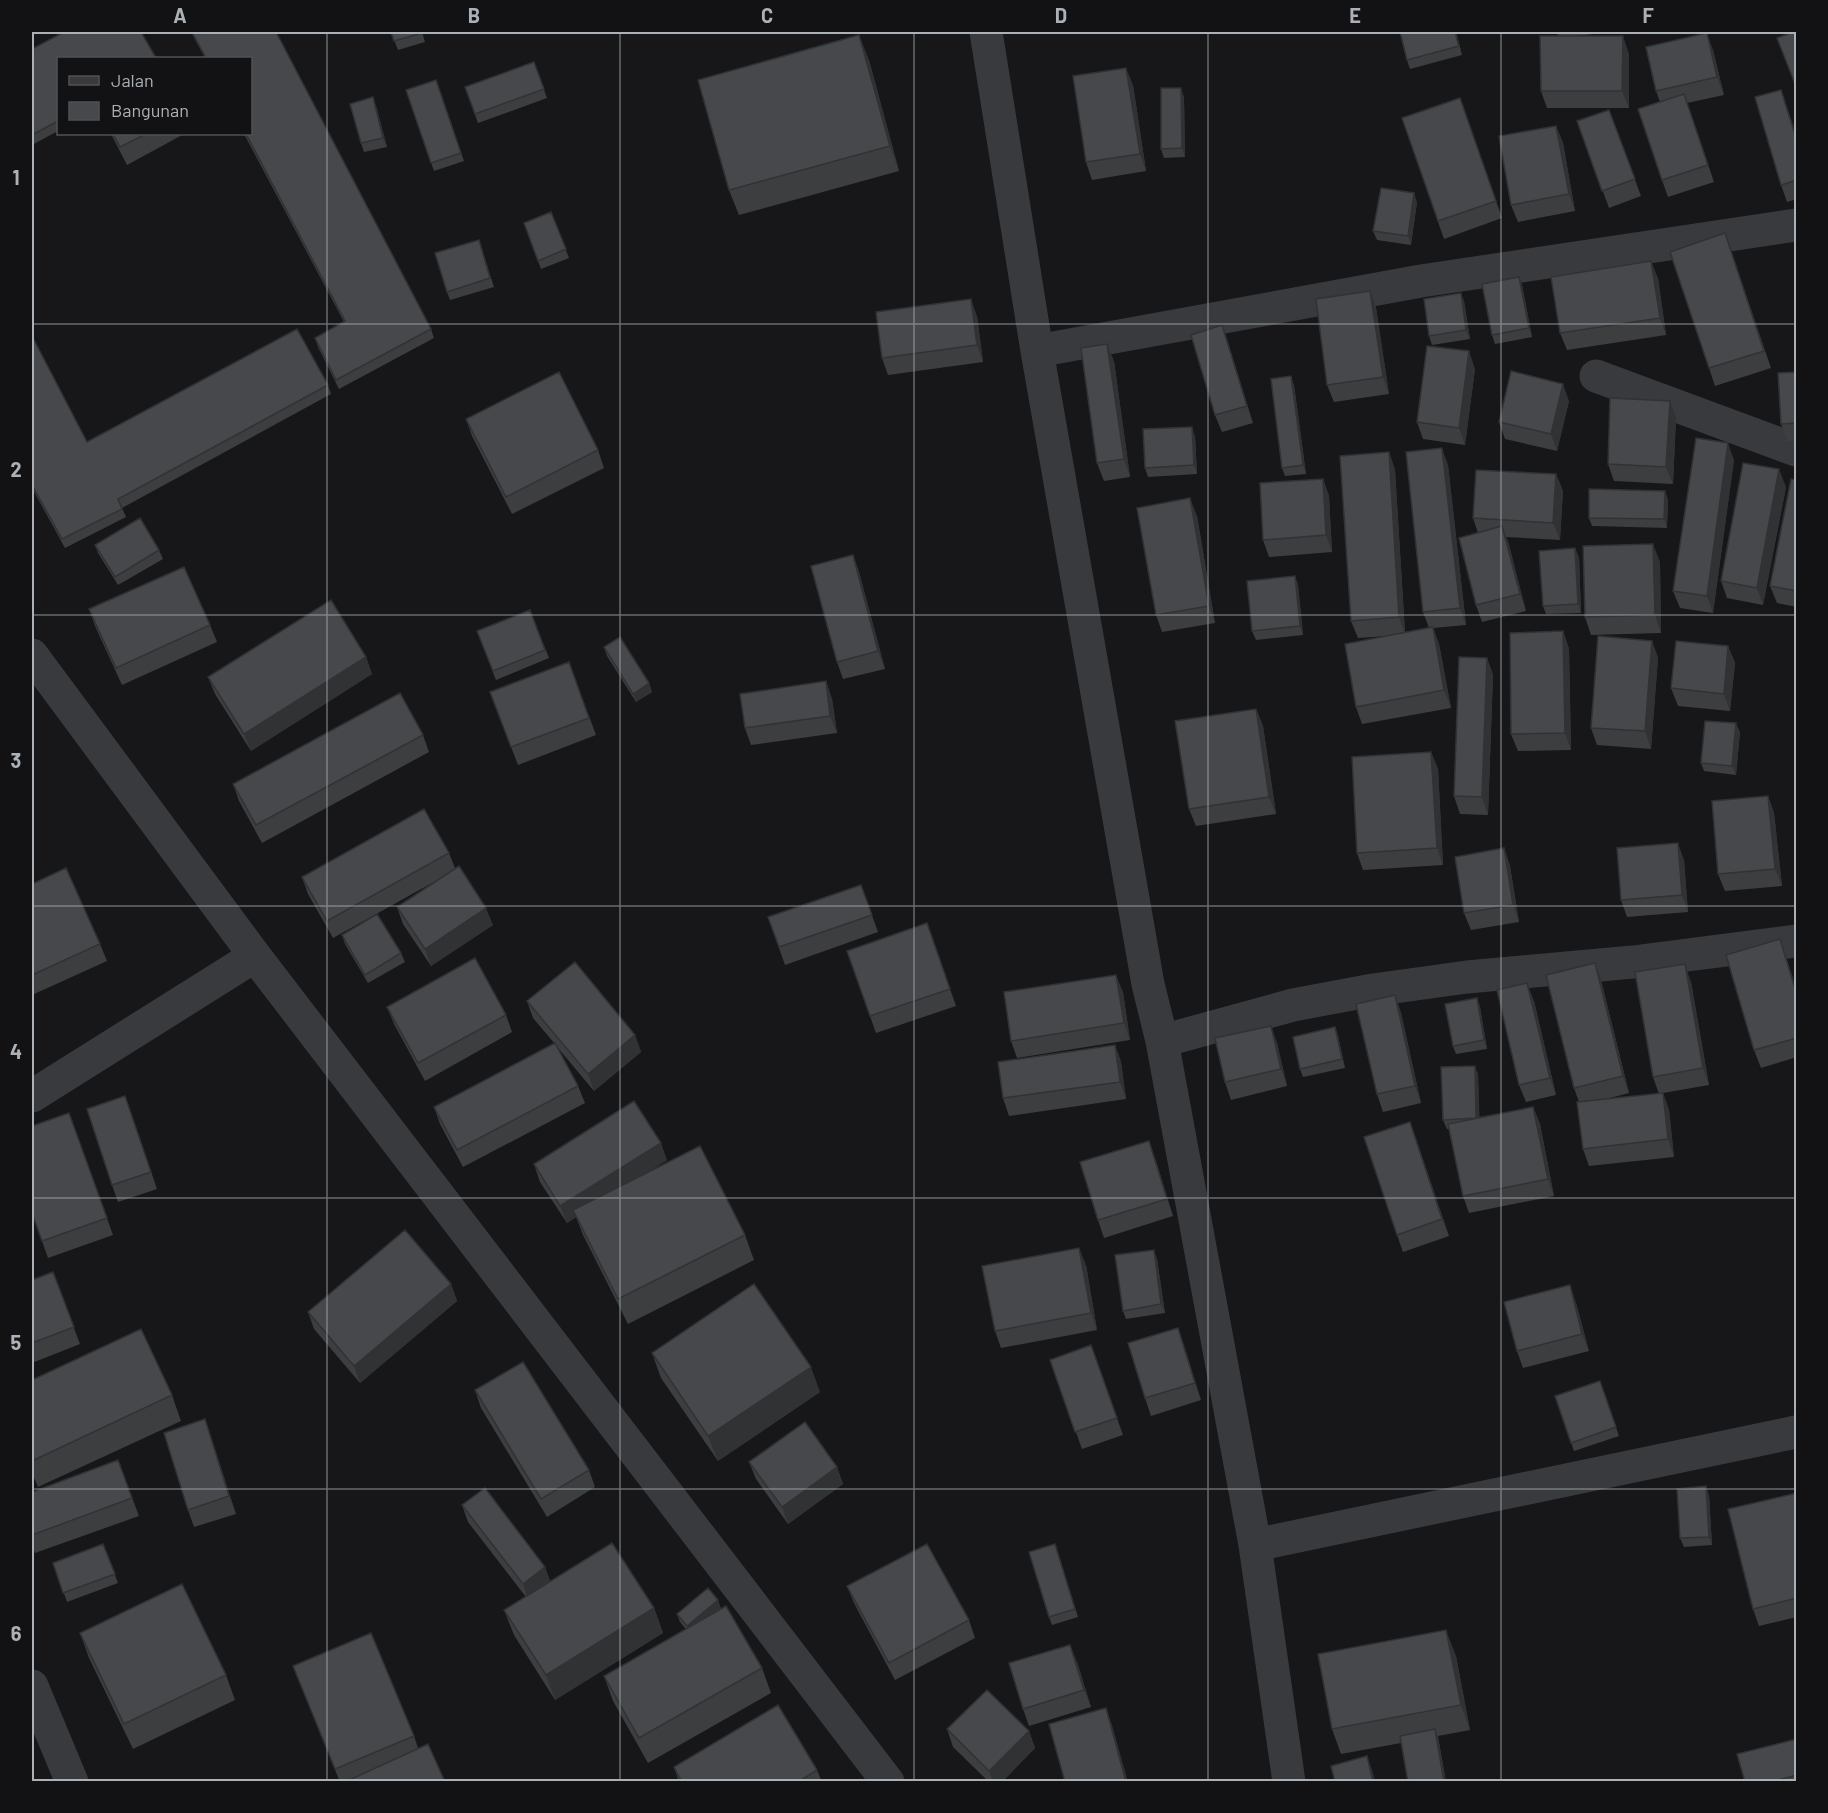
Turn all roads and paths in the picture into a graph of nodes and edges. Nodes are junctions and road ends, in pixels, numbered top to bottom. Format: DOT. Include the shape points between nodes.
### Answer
graph roads {
  1 [pos="986,32"];
  2 [pos="1797,225"];
  3 [pos="1037,351"];
  4 [pos="1596,375"];
  5 [pos="1797,450"];
  6 [pos="32,656"];
  7 [pos="1797,941"];
  8 [pos="255,956"];
  9 [pos="1162,1041"];
  10 [pos="32,1096"];
  11 [pos="1797,1432"];
  12 [pos="1255,1545"];
  13 [pos="32,1686"];
  14 [pos="72,1782"];
  15 [pos="888,1782"];
  16 [pos="1289,1782"];
  1 -- 3 [label="street"];
  2 -- 3 [label="street" via="1421,280"];
  3 -- 9 [label="street" via="1148,984"];
  4 -- 5 [label="street"];
  6 -- 8 [label="street"];
  7 -- 9 [label="street" via="1373,990 1293,1005"];
  8 -- 10 [label="street"];
  8 -- 15 [label="street"];
  9 -- 12 [label="street"];
  11 -- 12 [label="street"];
  12 -- 16 [label="street"];
  13 -- 14 [label="street"];
}
